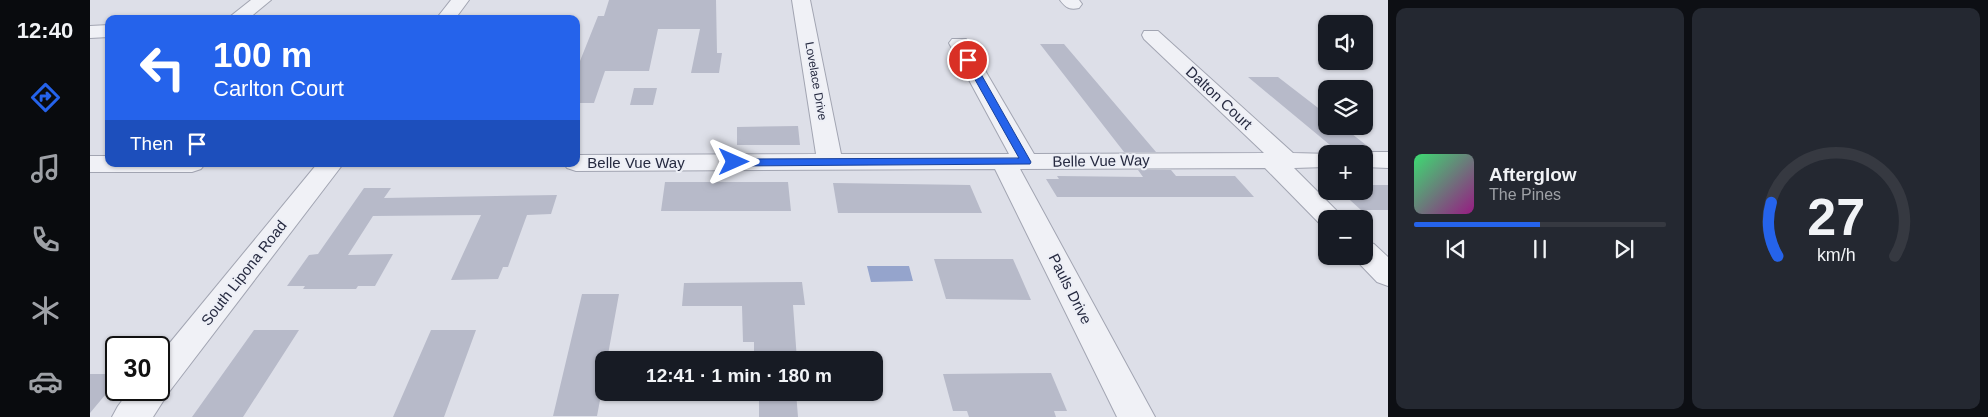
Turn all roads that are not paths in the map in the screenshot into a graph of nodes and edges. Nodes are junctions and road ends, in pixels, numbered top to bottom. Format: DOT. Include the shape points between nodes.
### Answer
graph roads {
  1 [pos="262,0"];
  2 [pos="460,0"];
  3 [pos="801,0"];
  4 [pos="241,15"];
  5 [pos="448,15"];
  6 [pos="105,31"];
  7 [pos="90,32"];
  8 [pos="1151,35"];
  9 [pos="959,43"];
  10 [pos="1278,160"];
  11 [pos="1318,160"];
  12 [pos="1373,160"];
  13 [pos="1388,160"];
  14 [pos="830,162"];
  15 [pos="1015,162"];
  16 [pos="580,163"];
  17 [pos="90,164"];
  18 [pos="105,164"];
  19 [pos="328,167"];
  20 [pos="1323,210"];
  21 [pos="1373,260"];
  22 [pos="1388,275"];
  23 [pos="170,368"];
  24 [pos="143,401"];
  25 [pos="131,417"];
  26 [pos="1136,417"];
  1 -- 4 [label="street"];
  2 -- 5 [label="street"];
  3 -- 14 [label="street, Lovelace Drive"];
  6 -- 7 [label="street"];
  8 -- 10 [label="street, Dalton Court"];
  9 -- 15 [label="street, Pauls Drive"];
  10 -- 11 [label="street, Belle Vue Way"];
  10 -- 15 [label="street, Belle Vue Way"];
  10 -- 20 [label="street, Dalton Court"];
  12 -- 13 [label="street"];
  14 -- 15 [label="street, Belle Vue Way"];
  14 -- 16 [label="street, Belle Vue Way"];
  15 -- 26 [label="street, Pauls Drive"];
  17 -- 18 [label="street"];
  19 -- 23 [label="street, South Lipona Road"];
  21 -- 22 [label="street"];
  24 -- 25 [label="street"];
}
